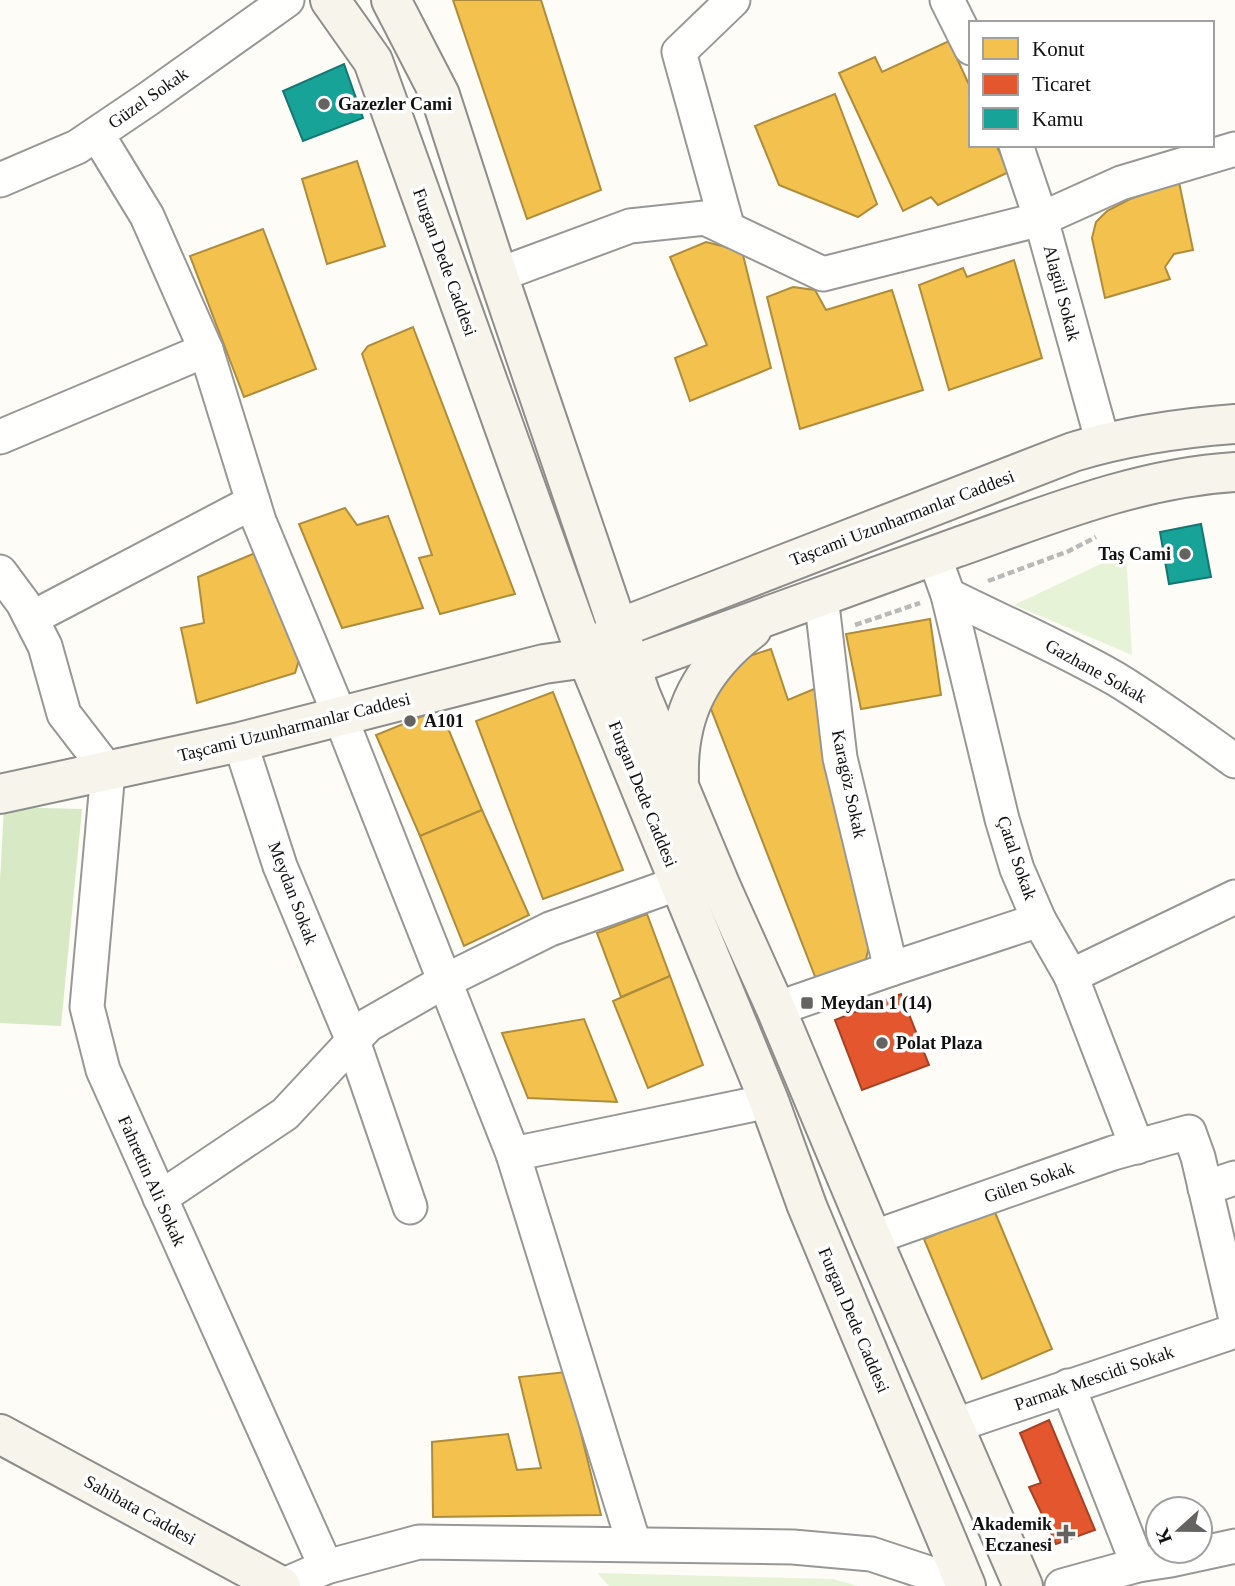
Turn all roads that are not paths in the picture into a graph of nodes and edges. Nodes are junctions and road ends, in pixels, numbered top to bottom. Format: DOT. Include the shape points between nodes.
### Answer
graph roads {
  1 [pos="286,0"];
  2 [pos="330,0"];
  3 [pos="391,0"];
  4 [pos="733,0"];
  5 [pos="947,0"];
  6 [pos="969,44"];
  7 [pos="97,134"];
  8 [pos="1017,147"];
  9 [pos="1235,149"];
  10 [pos="0,180"];
  11 [pos="1041,219"];
  12 [pos="728,229"];
  13 [pos="498,275"];
  14 [pos="206,350"];
  15 [pos="1235,424"];
  16 [pos="0,437"];
  17 [pos="1103,443"];
  18 [pos="1235,472"];
  19 [pos="253,502"];
  20 [pos="934,556"];
  21 [pos="0,572"];
  22 [pos="948,595"];
  23 [pos="821,596"];
  24 [pos="769,615"];
  25 [pos="32,618"];
  26 [pos="617,629"];
  27 [pos="587,658"];
  28 [pos="630,666"];
  29 [pos="340,716"];
  30 [pos="240,742"];
  31 [pos="1235,761"];
  32 [pos="108,771"];
  33 [pos="680,787"];
  34 [pos="0,793"];
  35 [pos="679,883"];
  36 [pos="1235,897"];
  37 [pos="1039,920"];
  38 [pos="891,969"];
  39 [pos="1071,976"];
  40 [pos="445,981"];
  41 [pos="776,1009"];
  42 [pos="353,1041"];
  43 [pos="769,1101"];
  44 [pos="1137,1147"];
  45 [pos="513,1154"];
  46 [pos="1220,1183"];
  47 [pos="160,1198"];
  48 [pos="410,1208"];
  49 [pos="872,1238"];
  50 [pos="1235,1315"];
  51 [pos="1235,1331"];
  52 [pos="1068,1386"];
  53 [pos="953,1426"];
  54 [pos="0,1434"];
  55 [pos="634,1544"];
  56 [pos="1235,1546"];
  57 [pos="1138,1565"];
  58 [pos="326,1567"];
  59 [pos="1176,1573"];
  60 [pos="263,1583"];
  61 [pos="966,1585"];
  62 [pos="1023,1586"];
  63 [pos="1062,1586"];
  1 -- 7 [label="street, Güzel Sokak"];
  2 -- 27 [label="main road, Furgan Dede Caddesi" via="373,61"];
  3 -- 13 [label="main road, Furgan Dede Caddesi" via="440,95"];
  4 -- 12 [label="street" via="679,52"];
  5 -- 6 [label="street"];
  7 -- 10 [label="street, Güzel Sokak"];
  7 -- 14 [label="street" via="147,216"];
  8 -- 11 [label="street, Alagül Sokak"];
  9 -- 11 [label="street" via="1121,183"];
  11 -- 12 [label="street" via="823,274"];
  11 -- 17 [label="street, Alagül Sokak"];
  12 -- 13 [label="street" via="705,218 630,226"];
  13 -- 26 [label="main road, Furgan Dede Caddesi"];
  14 -- 16 [label="street"];
  14 -- 19 [label="street"];
  15 -- 17 [label="main road, Taşcami Uzunharmanlar Caddesi"];
  17 -- 26 [label="main road, Taşcami Uzunharmanlar Caddesi"];
  18 -- 20 [label="main road" via="1164,482 1080,503"];
  19 -- 25 [label="street"];
  19 -- 29 [label="street"];
  20 -- 22 [label="street, Çatal Sokak"];
  20 -- 23 [label="main road"];
  21 -- 25 [label="street"];
  22 -- 31 [label="street, Gazhane Sokak" via="1119,681"];
  22 -- 37 [label="street, Çatal Sokak" via="1002,819"];
  23 -- 24 [label="main road"];
  23 -- 38 [label="street, Karagöz Sokak" via="840,758"];
  24 -- 28 [label="main road"];
  24 -- 33 [label="main road" via="726,650 695,694 681,736"];
  25 -- 32 [label="street" via="64,714"];
  26 -- 27 [label="main road, Taşcami Uzunharmanlar Caddesi"];
  26 -- 28 [label="main road, Furgan Dede Caddesi"];
  27 -- 28 [label="main road, Taşcami Uzunharmanlar Caddesi"];
  27 -- 29 [label="main road, Taşcami Uzunharmanlar Caddesi" via="544,664"];
  27 -- 35 [label="main road, Furgan Dede Caddesi"];
  28 -- 33 [label="main road, Furgan Dede Caddesi"];
  29 -- 30 [label="main road, Taşcami Uzunharmanlar Caddesi"];
  29 -- 40 [label="street"];
  30 -- 32 [label="main road, Taşcami Uzunharmanlar Caddesi"];
  30 -- 42 [label="street, Meydan Sokak" via="280,866"];
  32 -- 34 [label="main road, Taşcami Uzunharmanlar Caddesi"];
  32 -- 47 [label="street, Fahrettin Ali Sokak" via="87,1007 103,1070"];
  33 -- 41 [label="main road, Furgan Dede Caddesi"];
  35 -- 40 [label="street" via="550,929"];
  35 -- 43 [label="main road, Furgan Dede Caddesi"];
  36 -- 39 [label="street"];
  37 -- 38 [label="street"];
  37 -- 39 [label="street, Çatal Sokak"];
  38 -- 41 [label="street"];
  39 -- 44 [label="street, Çatal Sokak"];
  40 -- 42 [label="street" via="368,1025"];
  40 -- 45 [label="street"];
  41 -- 49 [label="main road, Furgan Dede Caddesi"];
  42 -- 47 [label="street" via="285,1114"];
  42 -- 48 [label="street, Meydan Sokak"];
  43 -- 45 [label="street"];
  43 -- 61 [label="main road, Furgan Dede Caddesi" via="807,1206"];
  44 -- 46 [label="street, Gülen Sokak" via="1189,1132 1198,1157"];
  44 -- 49 [label="street, Gülen Sokak"];
  45 -- 55 [label="street"];
  46 -- 50 [label="street"];
  47 -- 58 [label="street, Fahrettin Ali Sokak"];
  49 -- 53 [label="main road, Furgan Dede Caddesi"];
  51 -- 52 [label="street, Parmak Mescidi Sokak"];
  52 -- 53 [label="street, Parmak Mescidi Sokak"];
  52 -- 57 [label="street"];
  53 -- 62 [label="main road, Furgan Dede Caddesi"];
  54 -- 60 [label="main road, Sahibata Caddesi"];
  55 -- 58 [label="street" via="419,1542"];
  55 -- 61 [label="street" via="871,1554"];
  56 -- 59 [label="street"];
  57 -- 59 [label="street"];
  57 -- 63 [label="street"];
  58 -- 60 [label="street"];
}
